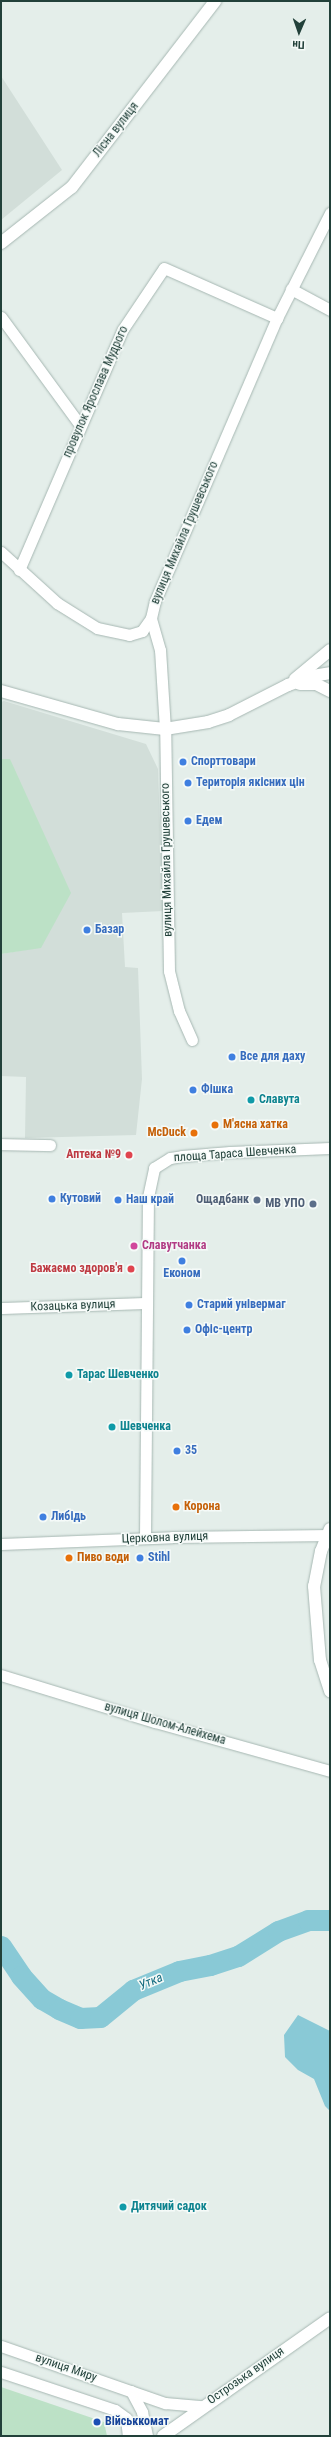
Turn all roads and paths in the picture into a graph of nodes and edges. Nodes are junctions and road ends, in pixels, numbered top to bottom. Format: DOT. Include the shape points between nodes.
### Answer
graph roads {
  1 [pos="216,1"];
  2 [pos="330,213"];
  3 [pos="1,243"];
  4 [pos="291,289"];
  5 [pos="330,310"];
  6 [pos="1,318"];
  7 [pos="277,318"];
  8 [pos="80,425"];
  9 [pos="1,552"];
  10 [pos="19,570"];
  11 [pos="151,618"];
  12 [pos="330,650"];
  13 [pos="330,673"];
  14 [pos="288,685"];
  15 [pos="1,691"];
  16 [pos="330,691"];
  17 [pos="165,729"];
  18 [pos="192,1040"];
  19 [pos="1,1144"];
  20 [pos="50,1145"];
  21 [pos="330,1148"];
  22 [pos="146,1304"];
  23 [pos="1,1308"];
  24 [pos="329,1533"];
  25 [pos="146,1538"];
  26 [pos="1,1544"];
  27 [pos="1,1675"];
  28 [pos="330,1691"];
  29 [pos="330,1771"];
  30 [pos="330,2318"];
  31 [pos="1,2346"];
  32 [pos="1,2372"];
  33 [pos="131,2391"];
  34 [pos="202,2406"];
  35 [pos="126,2418"];
  36 [pos="128,2436"];
  37 [pos="140,2436"];
  38 [pos="147,2436"];
  39 [pos="163,2436"];
  1 -- 3 [label="main road, Лісна вулиця" via="72,187"];
  2 -- 4 [label="street, вулиця Михайла Грушевського"];
  4 -- 5 [label="street"];
  4 -- 7 [label="street, вулиця Михайла Грушевського"];
  6 -- 8 [label="street"];
  7 -- 8 [label="street, провулок Ярослава Мудрого" via="164,268 123,330"];
  7 -- 11 [label="street, вулиця Михайла Грушевського" via="155,601"];
  8 -- 10 [label="street, провулок Ярослава Мудрого"];
  9 -- 10 [label="street"];
  10 -- 11 [label="street" via="57,603 97,628 129,635 142,631"];
  11 -- 17 [label="street, вулиця Михайла Грушевського" via="160,650"];
  12 -- 14 [label="main road"];
  13 -- 14 [label="main road"];
  14 -- 16 [label="main road" via="316,684"];
  14 -- 17 [label="main road" via="229,715 208,722"];
  15 -- 17 [label="main road" via="118,724"];
  17 -- 18 [label="street, вулиця Михайла Грушевського" via="169,971 179,1011"];
  19 -- 20 [label="street"];
  21 -- 22 [label="street, площа Тараса Шевченка" via="182,1156 170,1158 158,1165 152,1175 148,1197"];
  22 -- 23 [label="street, Козацька вулиця"];
  22 -- 25 [label="street, площа Тараса Шевченка"];
  24 -- 25 [label="street, Церковна вулиця"];
  24 -- 28 [label="main road" via="316,1570 314,1586 320,1660"];
  25 -- 26 [label="street, Церковна вулиця"];
  27 -- 29 [label="street, вулиця Шолом-Алейхема"];
  30 -- 34 [label="main road, Острозька вулиця"];
  31 -- 33 [label="street, вулиця Миру"];
  32 -- 35 [label="street, вулиця Миру" via="107,2406"];
  33 -- 34 [label="street, вулиця Миру" via="175,2405"];
  33 -- 38 [label="street" via="142,2412"];
  34 -- 39 [label="main road, Острозька вулиця"];
  35 -- 36 [label="street"];
  35 -- 37 [label="street, вулиця Миру"];
}
